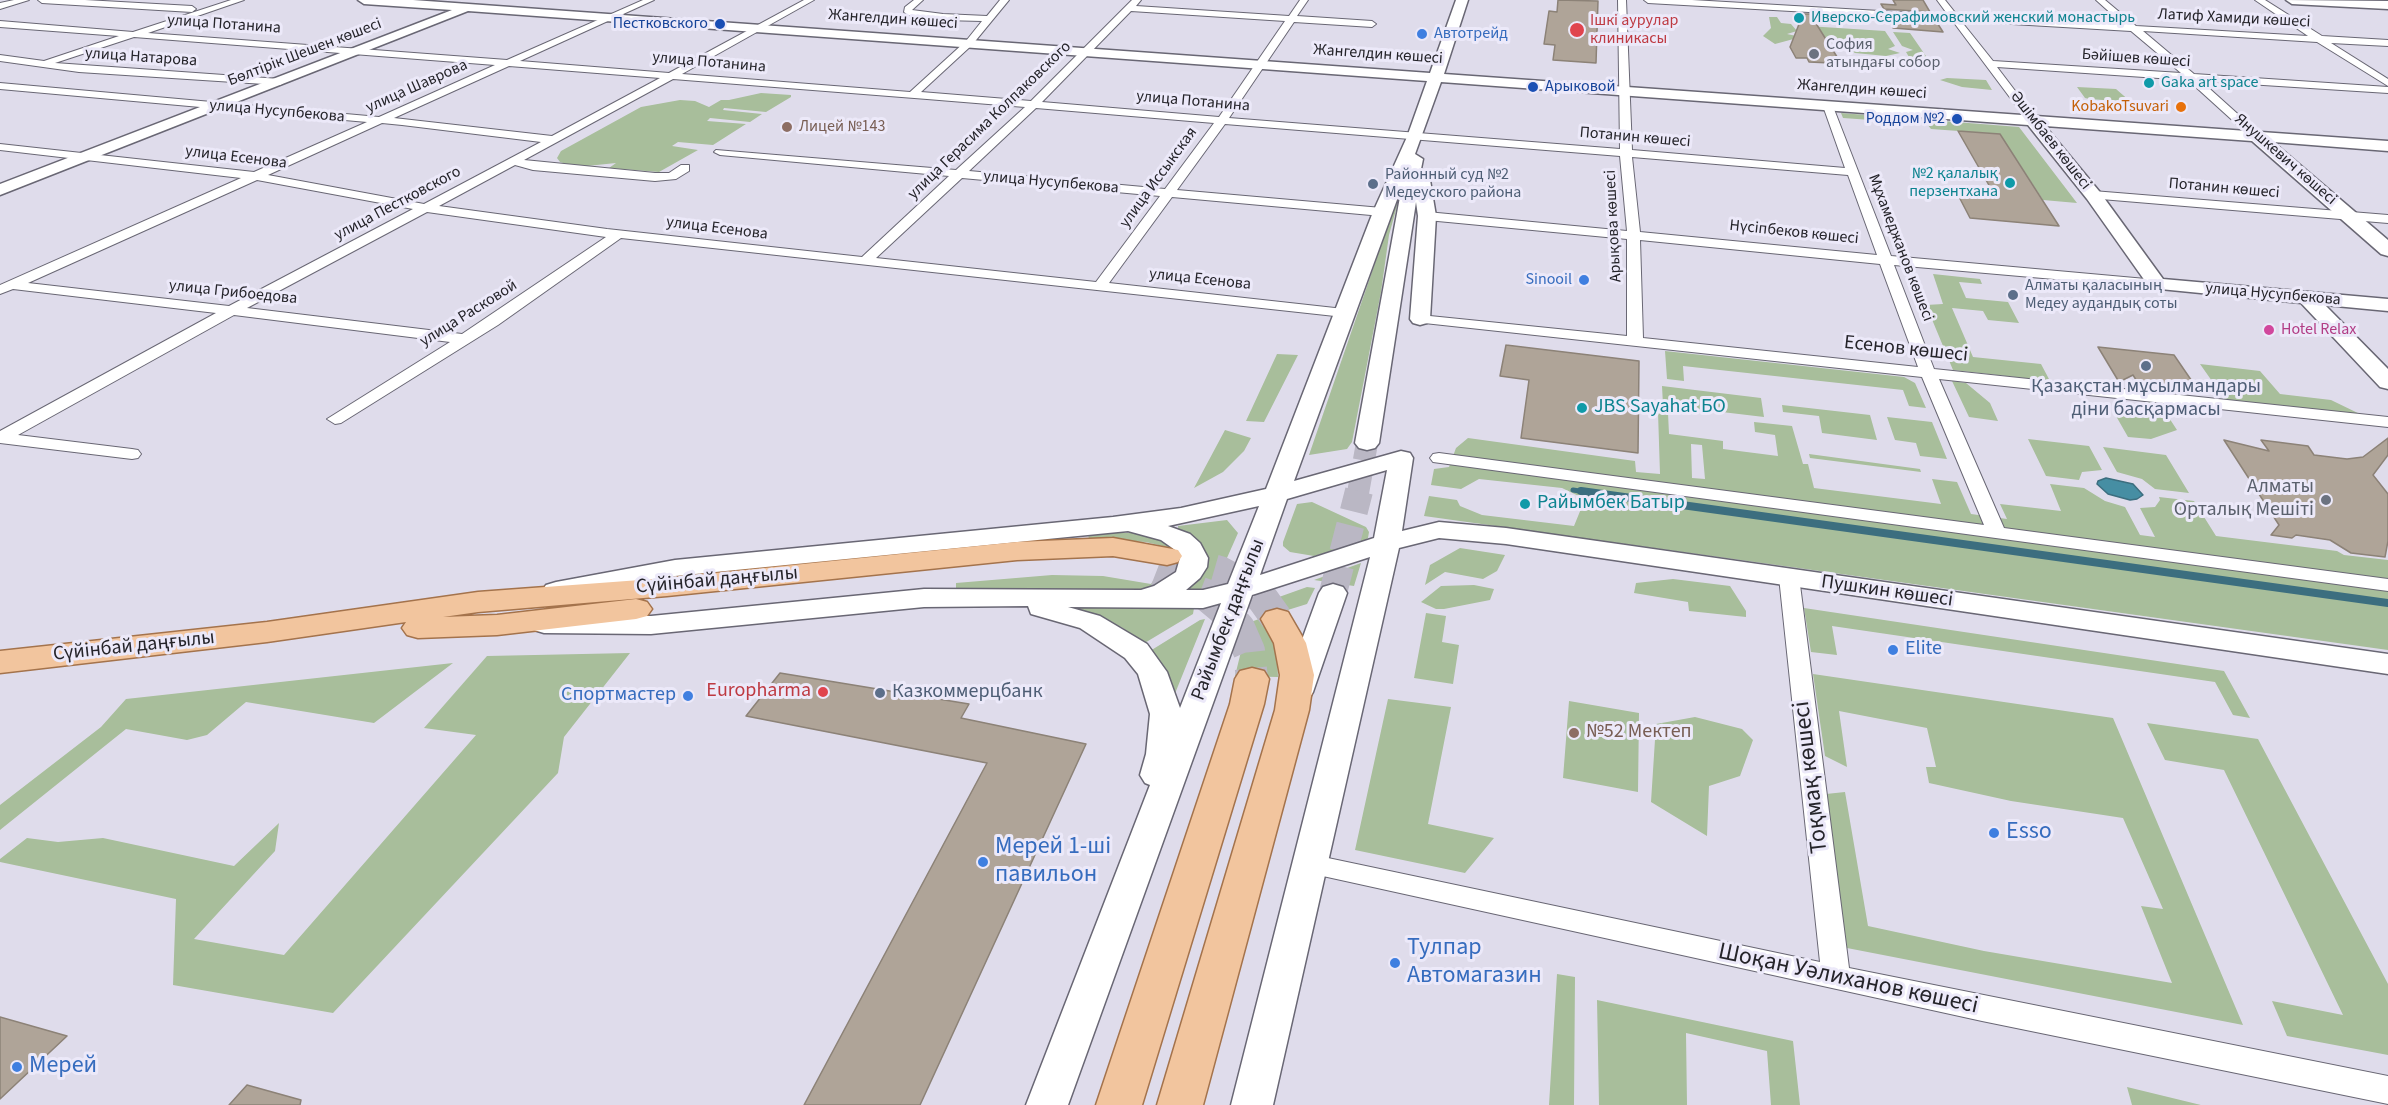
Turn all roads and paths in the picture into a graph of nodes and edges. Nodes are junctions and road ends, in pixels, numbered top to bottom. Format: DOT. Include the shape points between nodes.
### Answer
graph roads {
  1 [pos="25,0"];
  2 [pos="42,0"];
  3 [pos="240,0"];
  4 [pos="364,0"];
  5 [pos="488,0"];
  6 [pos="650,0"];
  7 [pos="810,0"];
  8 [pos="919,0"];
  9 [pos="1005,0"];
  10 [pos="1304,0"];
  11 [pos="1462,0"];
  12 [pos="1622,0"];
  13 [pos="1648,0"];
  14 [pos="1793,0"];
  15 [pos="1941,0"];
  16 [pos="2100,0"];
  17 [pos="2259,0"];
  18 [pos="2292,0"];
  19 [pos="1133,4"];
  20 [pos="2388,5"];
  21 [pos="0,6"];
  22 [pos="468,8"];
  23 [pos="207,10"];
  24 [pos="1798,10"];
  25 [pos="610,18"];
  26 [pos="1956,18"];
  27 [pos="1289,19"];
  28 [pos="991,20"];
  29 [pos="0,24"];
  30 [pos="1372,24"];
  31 [pos="759,28"];
  32 [pos="2135,29"];
  33 [pos="132,34"];
  34 [pos="2319,39"];
  35 [pos="969,43"];
  36 [pos="2388,43"];
  37 [pos="1086,52"];
  38 [pos="356,53"];
  39 [pos="0,58"];
  40 [pos="45,63"];
  41 [pos="507,64"];
  42 [pos="1259,64"];
  43 [pos="1990,64"];
  44 [pos="23,70"];
  45 [pos="671,76"];
  46 [pos="1434,77"];
  47 [pos="2192,78"];
  48 [pos="280,82"];
  49 [pos="2388,83"];
  50 [pos="0,86"];
  51 [pos="2388,90"];
  52 [pos="1624,91"];
  53 [pos="912,95"];
  54 [pos="1828,105"];
  55 [pos="1032,106"];
  56 [pos="216,107"];
  57 [pos="382,120"];
  58 [pos="1221,121"];
  59 [pos="2033,121"];
  60 [pos="1415,136"];
  61 [pos="2256,136"];
  62 [pos="554,140"];
  63 [pos="2388,146"];
  64 [pos="0,147"];
  65 [pos="720,152"];
  66 [pos="1626,154"];
  67 [pos="1416,156"];
  68 [pos="88,157"];
  69 [pos="513,161"];
  70 [pos="685,168"];
  71 [pos="1852,172"];
  72 [pos="959,174"];
  73 [pos="256,176"];
  74 [pos="0,190"];
  75 [pos="1169,194"];
  76 [pos="2093,195"];
  77 [pos="427,207"];
  78 [pos="1382,212"];
  79 [pos="1427,216"];
  80 [pos="2351,216"];
  81 [pos="2388,219"];
  82 [pos="619,234"];
  83 [pos="1633,235"];
  84 [pos="2388,250"];
  85 [pos="1885,260"];
  86 [pos="864,262"];
  87 [pos="2157,284"];
  88 [pos="1101,285"];
  89 [pos="4,286"];
  90 [pos="2307,298"];
  91 [pos="2388,305"];
  92 [pos="230,311"];
  93 [pos="1344,313"];
  94 [pos="1420,319"];
  95 [pos="462,339"];
  96 [pos="1635,343"];
  97 [pos="1929,373"];
  98 [pos="2388,382"];
  99 [pos="335,419"];
  100 [pos="2388,422"];
  101 [pos="1,438"];
  102 [pos="1367,443"];
  103 [pos="132,454"];
  104 [pos="1439,458"];
  105 [pos="1276,494"];
  106 [pos="1113,525"];
  107 [pos="1997,534"];
  108 [pos="1387,543"];
  109 [pos="1161,566"];
  110 [pos="1789,577"];
  111 [pos="2388,585"];
  112 [pos="1240,590"];
  113 [pos="1333,593"];
  114 [pos="984,597"];
  115 [pos="1126,599"];
  116 [pos="521,611"];
  117 [pos="1277,619"];
  118 [pos="0,662"];
  119 [pos="2388,664"];
  120 [pos="1252,679"];
  121 [pos="1292,710"];
  122 [pos="1138,859"];
  123 [pos="1309,864"];
  124 [pos="1836,977"];
  125 [pos="2388,1090"];
  126 [pos="1047,1105"];
  127 [pos="1119,1105"];
  128 [pos="1180,1105"];
  129 [pos="1252,1105"];
  1 -- 21 [label="street"];
  2 -- 23 [label="street"];
  3 -- 23 [label="street"];
  4 -- 22 [label="main road, Жангелдин көшесі"];
  5 -- 22 [label="main road, Бөлтірік Шешен көшесі"];
  6 -- 25 [label="street, улица Шаврова"];
  7 -- 31 [label="street, улица Пестковского"];
  8 -- 28 [label="street" via="908,12"];
  9 -- 28 [label="street"];
  10 -- 27 [label="street, улица Иссыкская"];
  11 -- 46 [label="main road, Райымбек даңғылы"];
  12 -- 52 [label="street, Арықова көшесі"];
  13 -- 24 [label="street, Латиф Хамиди көшесі"];
  14 -- 24 [label="street"];
  15 -- 26 [label="street, Әшімбаев көшесі"];
  16 -- 32 [label="street, Янушкевич көшесі"];
  17 -- 34 [label="street"];
  18 -- 20 [label="main road"];
  19 -- 27 [label="street"];
  19 -- 37 [label="street, улица Герасима Колпаковского"];
  22 -- 25 [label="main road, Жангелдин көшесі"];
  22 -- 38 [label="main road, Бөлтірік Шешен көшесі"];
  23 -- 33 [label="street"];
  24 -- 26 [label="street, Латиф Хамиди көшесі"];
  25 -- 31 [label="main road, Жангелдин көшесі"];
  25 -- 41 [label="street, улица Шаврова"];
  26 -- 32 [label="street, Латиф Хамиди көшесі"];
  26 -- 43 [label="street, Әшімбаев көшесі"];
  27 -- 30 [label="street"];
  27 -- 42 [label="street, улица Иссыкская"];
  28 -- 35 [label="street"];
  29 -- 33 [label="street, улица Потанина"];
  31 -- 35 [label="main road, Жангелдин көшесі"];
  31 -- 45 [label="street, улица Пестковского"];
  32 -- 34 [label="street, Латиф Хамиди көшесі"];
  32 -- 47 [label="street, Янушкевич көшесі"];
  33 -- 38 [label="street, улица Потанина"];
  33 -- 40 [label="street"];
  34 -- 36 [label="street, Латиф Хамиди көшесі"];
  34 -- 49 [label="street"];
  35 -- 37 [label="main road, Жангелдин көшесі"];
  35 -- 53 [label="street"];
  37 -- 42 [label="main road, Жангелдин көшесі"];
  37 -- 55 [label="street, улица Герасима Колпаковского"];
  38 -- 41 [label="street, улица Потанина"];
  38 -- 48 [label="main road, Бөлтірік Шешен көшесі"];
  39 -- 40 [label="street, улица Натарова"];
  40 -- 44 [label="street"];
  40 -- 48 [label="street, улица Натарова" via="88,70"];
  41 -- 45 [label="street, улица Потанина"];
  41 -- 57 [label="street, улица Шаврова"];
  42 -- 46 [label="main road, Жангелдин көшесі"];
  42 -- 58 [label="street, улица Иссыкская"];
  43 -- 47 [label="street, Бәйішев көшесі"];
  43 -- 59 [label="street, Әшімбаев көшесі"];
  45 -- 53 [label="street, улица Потанина"];
  45 -- 62 [label="street, улица Пестковского"];
  46 -- 52 [label="main road, Жангелдин көшесі"];
  46 -- 60 [label="main road, Райымбек даңғылы"];
  47 -- 51 [label="street, Бәйішев көшесі"];
  47 -- 61 [label="street, Янушкевич көшесі"];
  48 -- 56 [label="main road, Бөлтірік Шешен көшесі"];
  50 -- 56 [label="street, улица Нусупбекова"];
  52 -- 54 [label="main road, Жангелдин көшесі"];
  52 -- 66 [label="street, Арықова көшесі"];
  53 -- 55 [label="street, улица Потанина"];
  54 -- 59 [label="main road, Жангелдин көшесі"];
  54 -- 71 [label="street, Мұхамеджанов көшесі"];
  55 -- 58 [label="street, улица Потанина"];
  55 -- 72 [label="street, улица Герасима Колпаковского"];
  56 -- 57 [label="street, улица Нусупбекова"];
  56 -- 68 [label="main road, Бөлтірік Шешен көшесі"];
  57 -- 62 [label="street, улица Нусупбекова"];
  57 -- 73 [label="street, улица Шаврова"];
  58 -- 60 [label="street, улица Потанина"];
  58 -- 75 [label="street, улица Иссыкская"];
  59 -- 61 [label="main road, Жангелдин көшесі"];
  59 -- 76 [label="main road, Әшімбаев көшесі"];
  60 -- 66 [label="street, Потанин көшесі"];
  60 -- 67 [label="main road, Райымбек даңғылы"];
  60 -- 78 [label="main road, Райымбек даңғылы"];
  61 -- 63 [label="main road, Жангелдин көшесі"];
  61 -- 80 [label="main road, Янушкевич көшесі"];
  62 -- 69 [label="street, улица Пестковского"];
  64 -- 68 [label="street, улица Есенова"];
  65 -- 72 [label="street, улица Нусупбекова"];
  66 -- 71 [label="street, Потанин көшесі"];
  66 -- 83 [label="street, Арықова көшесі"];
  67 -- 79 [label="main road, Райымбек даңғылы"];
  67 -- 102 [label="main road, Райымбек даңғылы"];
  68 -- 73 [label="street, улица Есенова"];
  68 -- 74 [label="main road, Бөлтірік Шешен көшесі"];
  69 -- 70 [label="street" via="655,177 672,176"];
  69 -- 77 [label="street, улица Пестковского"];
  71 -- 85 [label="street, Мұхамеджанов көшесі"];
  72 -- 75 [label="street, улица Нусупбекова"];
  72 -- 86 [label="street, улица Герасима Колпаковского"];
  73 -- 77 [label="street, улица Есенова"];
  73 -- 89 [label="street, улица Шаврова"];
  75 -- 78 [label="street, улица Нусупбекова"];
  75 -- 88 [label="street, улица Иссыкская"];
  76 -- 80 [label="street, Потанин көшесі"];
  76 -- 87 [label="main road, Әшімбаев көшесі"];
  77 -- 82 [label="street, улица Есенова"];
  77 -- 92 [label="street, улица Пестковского"];
  78 -- 93 [label="main road, Райымбек даңғылы"];
  79 -- 83 [label="street, Нүсіпбеков көшесі"];
  79 -- 94 [label="main road, Райымбек даңғылы"];
  80 -- 81 [label="street, Потанин көшесі"];
  80 -- 84 [label="main road, Янушкевич көшесі"];
  82 -- 86 [label="street, улица Есенова"];
  82 -- 95 [label="street, улица Расковой"];
  83 -- 85 [label="street, Нүсіпбеков көшесі"];
  83 -- 96 [label="street, Арықова көшесі"];
  85 -- 87 [label="street, Нүсіпбеков көшесі"];
  85 -- 97 [label="street, Мұхамеджанов көшесі"];
  86 -- 88 [label="street, улица Есенова"];
  87 -- 90 [label="main road, улица Нусупбекова"];
  88 -- 93 [label="street, улица Есенова"];
  89 -- 92 [label="street, улица Грибоедова"];
  90 -- 91 [label="main road, улица Нусупбекова"];
  90 -- 98 [label="main road"];
  92 -- 95 [label="street, улица Грибоедова"];
  92 -- 101 [label="street, улица Пестковского"];
  93 -- 105 [label="main road, Райымбек даңғылы"];
  94 -- 96 [label="street, Есенов көшесі"];
  95 -- 99 [label="street, улица Расковой"];
  96 -- 97 [label="street, Есенов көшесі"];
  97 -- 100 [label="street, Есенов көшесі"];
  97 -- 107 [label="street, Мұхамеджанов көшесі"];
  101 -- 103 [label="street"];
  104 -- 107 [label="street"];
  105 -- 106 [label="main road" via="1180,516"];
  105 -- 108 [label="main road" via="1401,458"];
  105 -- 112 [label="main road, Райымбек даңғылы"];
  106 -- 115 [label="main road" via="1170,534 1190,549 1194,558 1193,567 1177,586 1151,596"];
  106 -- 116 [label="main road" via="675,568"];
  107 -- 111 [label="street"];
  108 -- 110 [label="main road, Пушкин көшесі" via="1439,530 1465,531"];
  108 -- 112 [label="main road, Пушкин көшесі"];
  108 -- 123 [label="main road"];
  109 -- 116 [label="main road, Сүйінбай даңғылы" via="1113,547 1056,549 667,587"];
  110 -- 119 [label="main road, Пушкин көшесі"];
  110 -- 124 [label="street, Тоқмақ көшесі"];
  112 -- 115 [label="main road, Пушкин көшесі" via="1203,599"];
  112 -- 122 [label="main road, Райымбек даңғылы"];
  113 -- 121 [label="main road"];
  114 -- 115 [label="main road"];
  114 -- 116 [label="main road" via="924,598 651,626"];
  114 -- 122 [label="main road" via="1090,622 1136,651 1152,672 1166,714 1162,754"];
  116 -- 118 [label="main road, Сүйінбай даңғылы" via="267,632"];
  117 -- 121 [label="main road" via="1290,643 1297,675"];
  120 -- 127 [label="main road"];
  121 -- 128 [label="main road"];
  122 -- 126 [label="main road, Райымбек даңғылы"];
  123 -- 124 [label="street, Шоқан Уәлиханов көшесі"];
  123 -- 129 [label="main road"];
  124 -- 125 [label="street, Шоқан Уәлиханов көшесі"];
}
